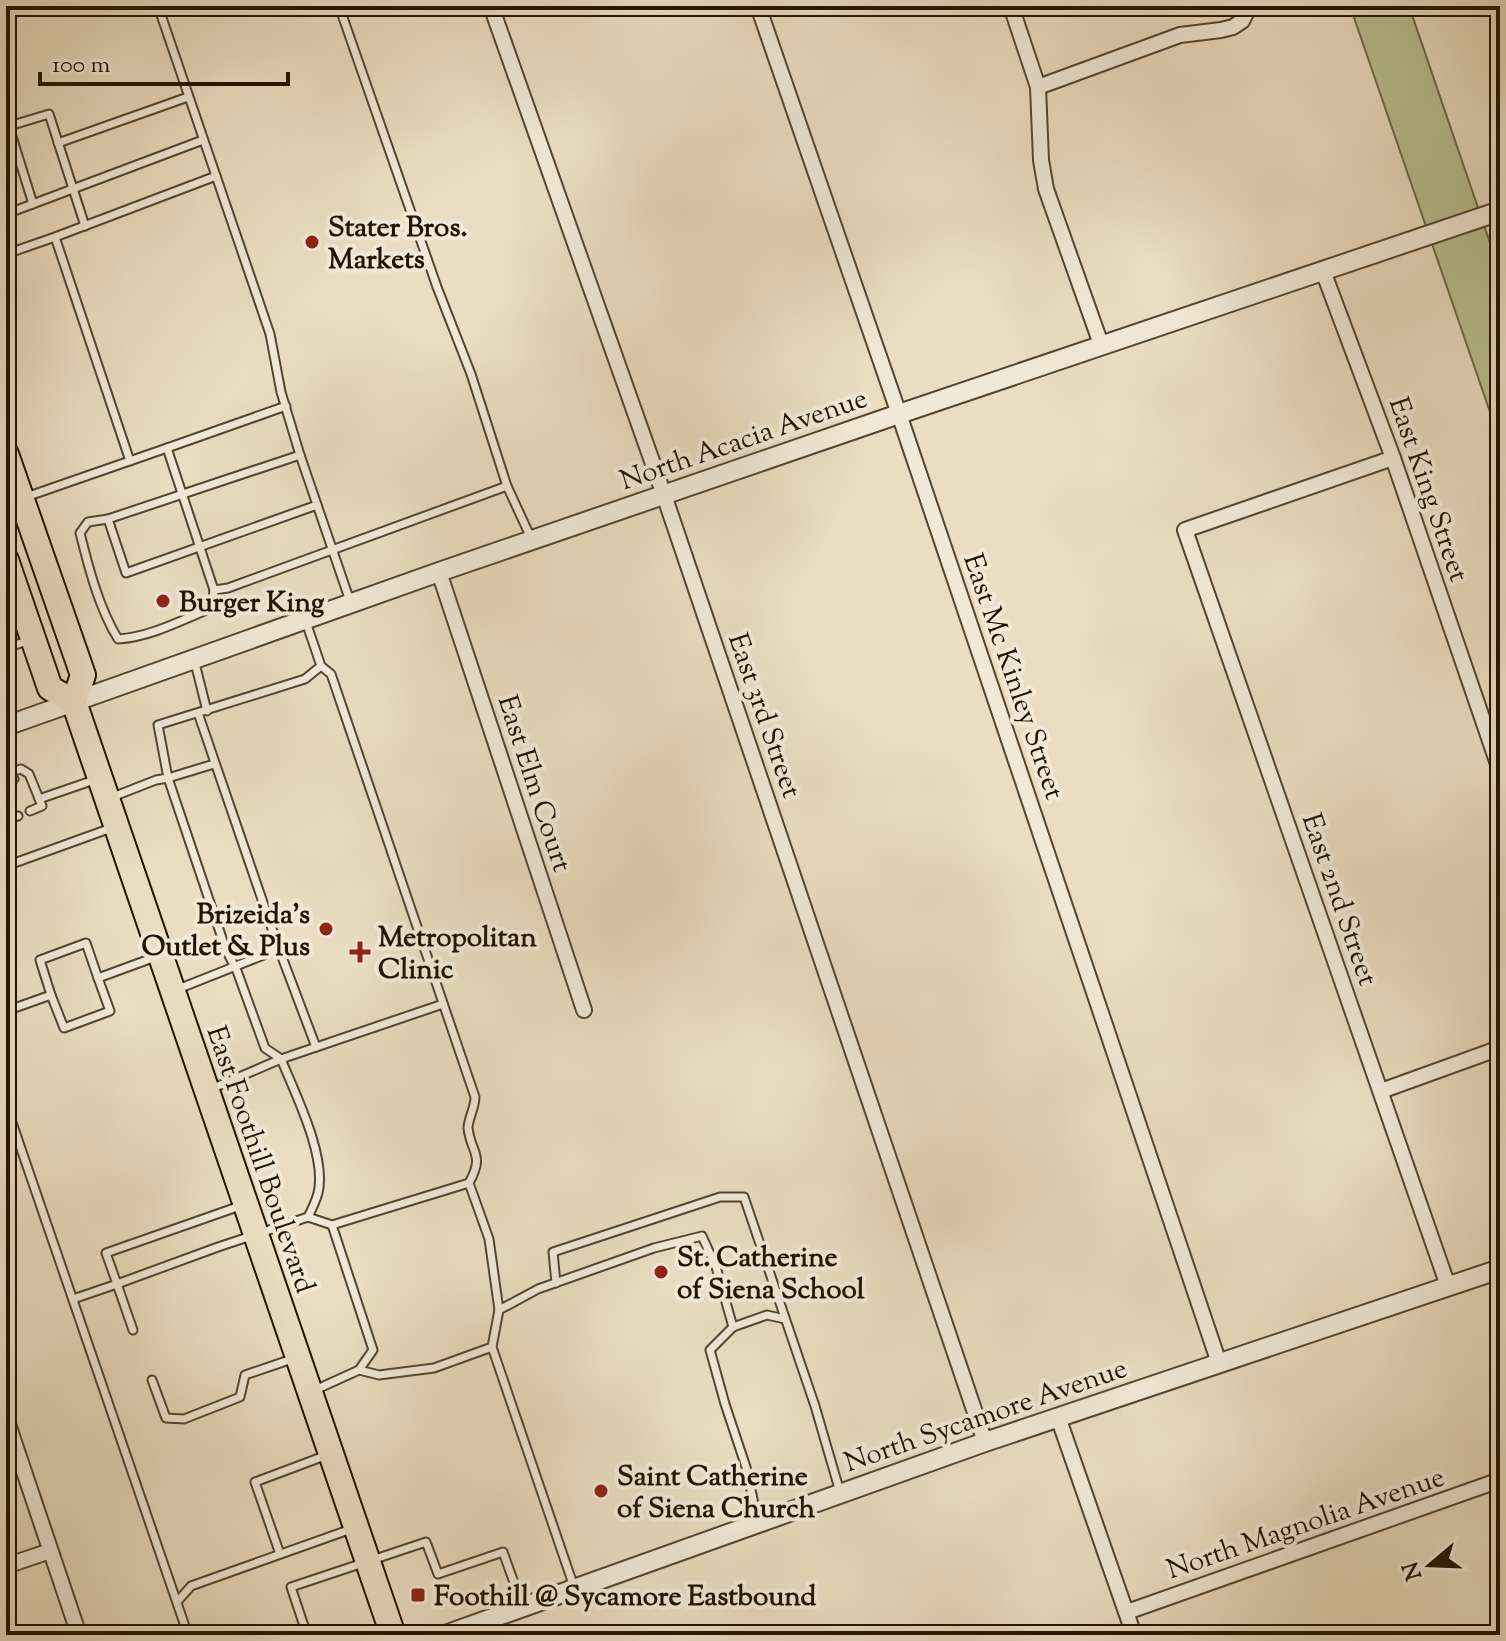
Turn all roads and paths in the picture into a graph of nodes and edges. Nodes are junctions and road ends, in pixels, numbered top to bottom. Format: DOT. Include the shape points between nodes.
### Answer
graph roads {
  1 [pos="158,6"];
  2 [pos="339,6"];
  3 [pos="491,6"];
  4 [pos="758,6"];
  5 [pos="1011,6"];
  6 [pos="1245,6"];
  7 [pos="1038,87"];
  8 [pos="188,97"];
  9 [pos="7,127"];
  10 [pos="203,140"];
  11 [pos="58,143"];
  12 [pos="216,176"];
  13 [pos="73,189"];
  14 [pos="33,204"];
  15 [pos="1500,211"];
  16 [pos="6,214"];
  17 [pos="85,226"];
  18 [pos="55,237"];
  19 [pos="6,254"];
  20 [pos="1323,271"];
  21 [pos="1102,347"];
  22 [pos="286,406"];
  23 [pos="899,414"];
  24 [pos="167,448"];
  25 [pos="6,454"];
  26 [pos="300,455"];
  27 [pos="1393,458"];
  28 [pos="130,461"];
  29 [pos="507,486"];
  30 [pos="182,495"];
  31 [pos="664,495"];
  32 [pos="21,499"];
  33 [pos="317,505"];
  34 [pos="108,519"];
  35 [pos="532,540"];
  36 [pos="199,547"];
  37 [pos="333,550"];
  38 [pos="8,572"];
  39 [pos="439,572"];
  40 [pos="214,590"];
  41 [pos="351,604"];
  42 [pos="306,620"];
  43 [pos="33,639"];
  44 [pos="6,648"];
  45 [pos="194,659"];
  46 [pos="321,666"];
  47 [pos="74,702"];
  48 [pos="207,711"];
  49 [pos="198,713"];
  50 [pos="6,726"];
  51 [pos="214,764"];
  52 [pos="1500,770"];
  53 [pos="8,772"];
  54 [pos="168,778"];
  55 [pos="6,785"];
  56 [pos="104,789"];
  57 [pos="39,799"];
  58 [pos="30,811"];
  59 [pos="18,816"];
  60 [pos="6,820"];
  61 [pos="116,826"];
  62 [pos="6,866"];
  63 [pos="279,949"];
  64 [pos="160,955"];
  65 [pos="235,966"];
  66 [pos="98,978"];
  67 [pos="173,991"];
  68 [pos="51,995"];
  69 [pos="443,1004"];
  70 [pos="584,1010"];
  71 [pos="6,1011"];
  72 [pos="316,1047"];
  73 [pos="1500,1048"];
  74 [pos="281,1059"];
  75 [pos="207,1091"];
  76 [pos="1381,1091"];
  77 [pos="6,1105"];
  78 [pos="469,1183"];
  79 [pos="245,1204"];
  80 [pos="308,1217"];
  81 [pos="332,1225"];
  82 [pos="255,1234"];
  83 [pos="1500,1269"];
  84 [pos="556,1283"];
  85 [pos="117,1284"];
  86 [pos="1448,1286"];
  87 [pos="73,1299"];
  88 [pos="499,1310"];
  89 [pos="785,1319"];
  90 [pos="733,1327"];
  91 [pos="133,1330"];
  92 [pos="492,1347"];
  93 [pos="297,1357"];
  94 [pos="1219,1363"];
  95 [pos="359,1370"];
  96 [pos="152,1380"];
  97 [pos="309,1393"];
  98 [pos="1058,1417"];
  99 [pos="6,1418"];
  100 [pos="985,1442"];
  101 [pos="330,1454"];
  102 [pos="1500,1480"];
  103 [pos="841,1494"];
  104 [pos="758,1523"];
  105 [pos="356,1528"];
  106 [pos="50,1551"];
  107 [pos="280,1554"];
  108 [pos="368,1562"];
  109 [pos="6,1566"];
  110 [pos="575,1589"];
  111 [pos="177,1602"];
  112 [pos="522,1607"];
  113 [pos="1127,1612"];
  114 [pos="497,1617"];
  115 [pos="1132,1634"];
  116 [pos="79,1635"];
  117 [pos="188,1635"];
  118 [pos="307,1635"];
  119 [pos="393,1635"];
  120 [pos="445,1635"];
  121 [pos="503,1635"];
  1 -- 8 [label="lane"];
  2 -- 29 [label="lane"];
  3 -- 31 [label="street, East 3rd Street"];
  4 -- 23 [label="street, East Mc Kinley Street"];
  5 -- 7 [label="street"];
  6 -- 7 [label="street" via="1242,21 1233,27 1180,35"];
  7 -- 21 [label="street" via="1046,189"];
  8 -- 10 [label="lane"];
  8 -- 11 [label="lane"];
  9 -- 11 [label="lane" via="49,114"];
  9 -- 14 [label="lane"];
  10 -- 12 [label="lane"];
  10 -- 13 [label="lane"];
  11 -- 13 [label="lane"];
  12 -- 17 [label="lane"];
  12 -- 22 [label="lane" via="270,334"];
  13 -- 14 [label="lane"];
  13 -- 17 [label="lane"];
  14 -- 16 [label="lane"];
  15 -- 20 [label="street, North Acacia Avenue"];
  17 -- 18 [label="lane"];
  18 -- 19 [label="lane"];
  18 -- 28 [label="lane"];
  20 -- 21 [label="street, North Acacia Avenue"];
  20 -- 27 [label="street, East King Street"];
  21 -- 23 [label="street, North Acacia Avenue"];
  22 -- 24 [label="lane"];
  22 -- 26 [label="lane"];
  23 -- 31 [label="street, North Acacia Avenue"];
  23 -- 94 [label="street, East Mc Kinley Street"];
  24 -- 28 [label="lane"];
  24 -- 30 [label="lane"];
  25 -- 32 [label="main road, East Foothill Boulevard"];
  26 -- 30 [label="lane"];
  26 -- 33 [label="lane"];
  27 -- 52 [label="street, East King Street"];
  27 -- 76 [label="street, East 2nd Street" via="1185,530"];
  28 -- 32 [label="lane"];
  29 -- 35 [label="lane"];
  29 -- 37 [label="lane"];
  30 -- 34 [label="lane"];
  30 -- 36 [label="lane"];
  31 -- 35 [label="street, North Acacia Avenue"];
  31 -- 100 [label="street, East 3rd Street"];
  32 -- 47 [label="main road, East Foothill Boulevard" via="83,675"];
  33 -- 36 [label="lane"];
  33 -- 37 [label="lane"];
  34 -- 36 [label="lane" via="126,573"];
  34 -- 40 [label="lane" via="88,522 80,533 108,623 118,639 209,609"];
  35 -- 39 [label="street, North Acacia Avenue"];
  36 -- 40 [label="lane"];
  37 -- 40 [label="lane"];
  37 -- 41 [label="lane"];
  38 -- 43 [label="main road, East Foothill Boulevard"];
  39 -- 41 [label="street, North Acacia Avenue"];
  39 -- 70 [label="street, East Elm Court"];
  41 -- 42 [label="street, North Acacia Avenue"];
  42 -- 45 [label="street, North Acacia Avenue"];
  42 -- 46 [label="lane"];
  43 -- 44 [label="lane"];
  43 -- 47 [label="main road, East Foothill Boulevard" via="50,688"];
  45 -- 47 [label="street, North Acacia Avenue"];
  45 -- 48 [label="lane"];
  46 -- 48 [label="lane" via="305,679"];
  46 -- 69 [label="lane" via="331,674"];
  47 -- 50 [label="street, North Acacia Avenue"];
  47 -- 56 [label="main road, East Foothill Boulevard"];
  48 -- 49 [label="lane"];
  49 -- 51 [label="lane"];
  49 -- 54 [label="lane" via="158,725"];
  51 -- 54 [label="lane"];
  51 -- 63 [label="lane"];
  53 -- 55 [label="lane" via="14,779"];
  53 -- 57 [label="lane" via="21,769 29,774"];
  54 -- 56 [label="lane"];
  54 -- 65 [label="lane"];
  56 -- 57 [label="lane"];
  56 -- 61 [label="main road, East Foothill Boulevard"];
  57 -- 58 [label="lane" via="42,806"];
  59 -- 60 [label="lane"];
  61 -- 62 [label="lane"];
  61 -- 64 [label="main road, East Foothill Boulevard"];
  63 -- 65 [label="lane"];
  63 -- 72 [label="lane"];
  64 -- 66 [label="lane"];
  64 -- 67 [label="main road, East Foothill Boulevard"];
  65 -- 67 [label="lane"];
  65 -- 74 [label="lane" via="265,1048"];
  66 -- 68 [label="lane" via="110,1011 87,1020 64,1028"];
  66 -- 68 [label="lane" via="86,943 74,947 40,960"];
  67 -- 75 [label="main road, East Foothill Boulevard"];
  68 -- 71 [label="lane"];
  69 -- 72 [label="lane"];
  69 -- 78 [label="lane" via="475,1097 468,1126 476,1169"];
  72 -- 74 [label="lane"];
  73 -- 76 [label="street"];
  74 -- 75 [label="lane"];
  74 -- 80 [label="lane" via="318,1160 319,1191"];
  75 -- 79 [label="main road, East Foothill Boulevard"];
  76 -- 86 [label="street, East 2nd Street"];
  77 -- 87 [label="lane"];
  78 -- 81 [label="lane"];
  78 -- 88 [label="lane" via="489,1239"];
  79 -- 82 [label="main road, East Foothill Boulevard"];
  79 -- 85 [label="lane" via="106,1253"];
  80 -- 81 [label="lane"];
  80 -- 82 [label="lane"];
  81 -- 95 [label="lane" via="373,1350"];
  82 -- 85 [label="lane"];
  82 -- 93 [label="main road, East Foothill Boulevard"];
  83 -- 86 [label="street, North Sycamore Avenue"];
  84 -- 88 [label="lane"];
  84 -- 89 [label="lane" via="553,1252 720,1197 744,1197"];
  84 -- 90 [label="lane" via="702,1236"];
  85 -- 87 [label="lane"];
  85 -- 91 [label="lane"];
  86 -- 94 [label="street, North Sycamore Avenue"];
  87 -- 111 [label="lane"];
  88 -- 92 [label="lane"];
  89 -- 90 [label="lane" via="767,1315"];
  89 -- 103 [label="lane"];
  90 -- 104 [label="lane" via="710,1350"];
  92 -- 95 [label="lane" via="434,1368 379,1375"];
  92 -- 110 [label="lane"];
  93 -- 96 [label="lane" via="245,1375 240,1397 184,1419 166,1418"];
  93 -- 97 [label="main road, East Foothill Boulevard"];
  94 -- 98 [label="street, North Sycamore Avenue"];
  95 -- 97 [label="lane"];
  97 -- 101 [label="main road, East Foothill Boulevard"];
  98 -- 100 [label="street, North Sycamore Avenue"];
  98 -- 113 [label="street"];
  99 -- 106 [label="street"];
  100 -- 103 [label="street, North Sycamore Avenue"];
  101 -- 105 [label="main road, East Foothill Boulevard"];
  101 -- 107 [label="lane" via="255,1482"];
  102 -- 113 [label="street, North Magnolia Avenue"];
  103 -- 104 [label="street, North Sycamore Avenue"];
  104 -- 110 [label="street, North Sycamore Avenue"];
  105 -- 107 [label="lane"];
  105 -- 108 [label="main road, East Foothill Boulevard"];
  106 -- 109 [label="street"];
  106 -- 116 [label="street"];
  107 -- 111 [label="lane" via="191,1586"];
  108 -- 112 [label="lane" via="426,1542 438,1574 503,1552"];
  108 -- 118 [label="lane" via="291,1587"];
  108 -- 119 [label="main road, East Foothill Boulevard"];
  110 -- 112 [label="street, North Sycamore Avenue"];
  111 -- 117 [label="lane"];
  112 -- 114 [label="street, North Sycamore Avenue"];
  113 -- 115 [label="street"];
  114 -- 120 [label="street, North Sycamore Avenue"];
  114 -- 121 [label="lane"];
}
